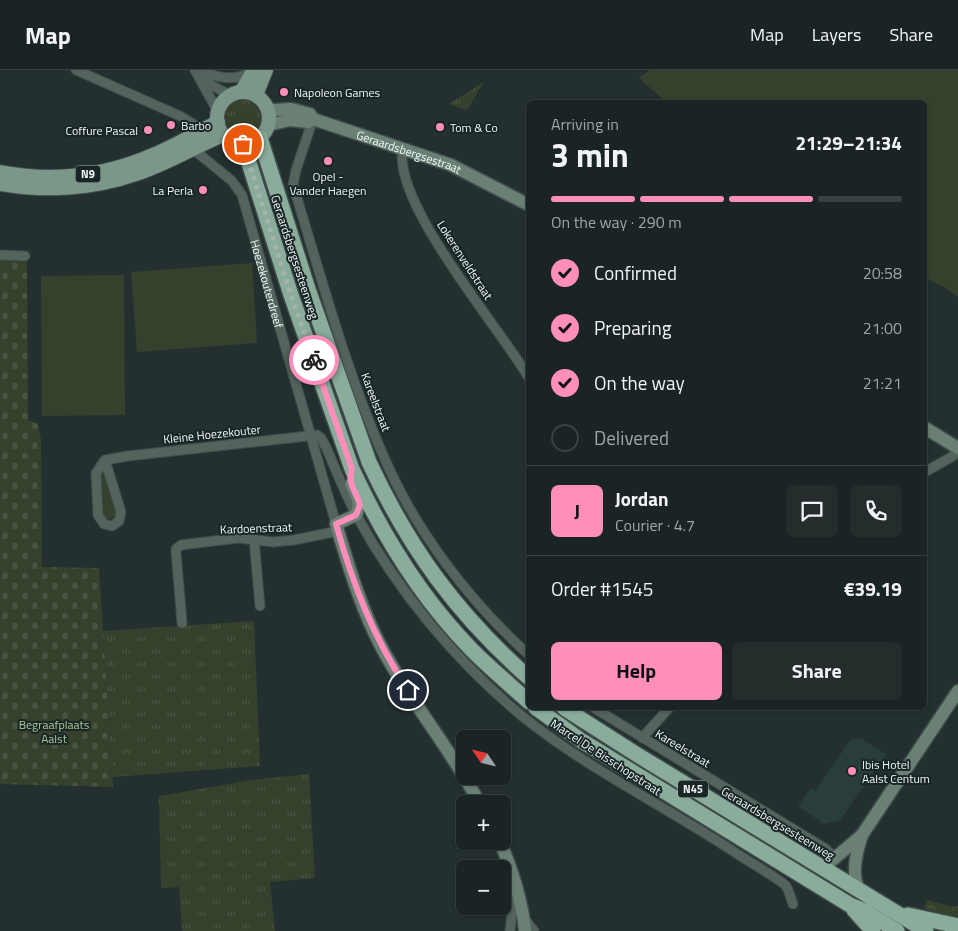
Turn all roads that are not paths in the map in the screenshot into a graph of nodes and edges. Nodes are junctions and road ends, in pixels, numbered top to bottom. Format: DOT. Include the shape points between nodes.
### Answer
graph roads {
  1 [pos="76,70"];
  2 [pos="197,70"];
  3 [pos="254,70"];
  4 [pos="266,70"];
  5 [pos="236,94"];
  6 [pos="256,95"];
  7 [pos="268,109"];
  8 [pos="313,119"];
  9 [pos="220,123"];
  10 [pos="203,130"];
  11 [pos="264,132"];
  12 [pos="243,144"];
  13 [pos="403,148"];
  14 [pos="193,149"];
  15 [pos="0,172"];
  16 [pos="0,184"];
  17 [pos="526,203"];
  18 [pos="0,255"];
  19 [pos="24,256"];
  20 [pos="526,374"];
  21 [pos="927,429"];
  22 [pos="312,436"];
  23 [pos="958,448"];
  24 [pos="105,460"];
  25 [pos="352,469"];
  26 [pos="927,471"];
  27 [pos="356,515"];
  28 [pos="337,528"];
  29 [pos="254,539"];
  30 [pos="260,606"];
  31 [pos="182,623"];
  32 [pos="526,652"];
  33 [pos="526,675"];
  34 [pos="958,691"];
  35 [pos="526,699"];
  36 [pos="539,710"];
  37 [pos="567,710"];
  38 [pos="597,710"];
  39 [pos="667,710"];
  40 [pos="642,738"];
  41 [pos="475,795"];
  42 [pos="862,835"];
  43 [pos="503,850"];
  44 [pos="828,863"];
  45 [pos="515,885"];
  46 [pos="860,891"];
  47 [pos="793,904"];
  48 [pos="850,905"];
  49 [pos="890,908"];
  50 [pos="524,918"];
  51 [pos="958,926"];
  52 [pos="510,931"];
  53 [pos="525,931"];
  54 [pos="534,931"];
  55 [pos="873,931"];
  56 [pos="897,931"];
  57 [pos="926,931"];
  1 -- 10 [label="street" via="180,116"];
  2 -- 3 [label="street" via="234,78"];
  2 -- 5 [label="street" via="211,85"];
  2 -- 9 [label="street"];
  3 -- 5 [label="main road"];
  4 -- 6 [label="main road"];
  5 -- 6 [label="main road"];
  5 -- 9 [label="main road" via="222,104"];
  6 -- 7 [label="main road"];
  7 -- 8 [label="street, Geraardsbergsestraat" via="295,110 310,114"];
  7 -- 11 [label="main road"];
  8 -- 11 [label="street, Geraardsbergsestraat" via="308,122 290,120"];
  8 -- 13 [label="street, Geraardsbergsestraat"];
  8 -- 32 [label="street, Kareelstraat" via="294,185 342,342 383,455 404,498 452,572"];
  9 -- 10 [label="main road, N9"];
  9 -- 12 [label="main road" via="230,141"];
  9 -- 14 [label="main road, N9"];
  10 -- 15 [label="main road, N9" via="153,156 101,172 42,177"];
  11 -- 12 [label="main road" via="252,142"];
  11 -- 33 [label="highway, Geraardsbergsesteenweg" via="308,289 369,462 410,541 438,581 484,636"];
  12 -- 25 [label="highway, Geraardsbergsesteenweg" via="291,295"];
  13 -- 17 [label="street, Geraardsbergsestraat" via="451,165"];
  13 -- 20 [label="street, Lokerenveldstraat" via="401,158 405,178 431,234"];
  14 -- 16 [label="main road, N9" via="136,174 107,182 50,188"];
  14 -- 22 [label="street, Hoezekouterdreef" via="232,180 242,195"];
  18 -- 19 [label="street"];
  21 -- 23 [label="street"];
  22 -- 24 [label="street, Kleine Hoezekouter"];
  22 -- 27 [label="street, Kleine Hoezekouter" via="321,438"];
  22 -- 28 [label="street, Hoezekouterdreef"];
  23 -- 26 [label="street" via="953,456"];
  24 -- 24 [label="street" via="96,473 98,515 104,524 112,526 119,521 121,512"];
  25 -- 27 [label="street" via="350,482 360,505"];
  25 -- 35 [label="highway, Geraardsbergsesteenweg" via="396,550 424,592 471,649"];
  27 -- 28 [label="street"];
  27 -- 47 [label="street, Marcel De Bisschopstraat" via="436,632 521,715 575,755 720,842 786,886"];
  28 -- 29 [label="street, Kardoenstraat" via="294,540 272,542"];
  28 -- 41 [label="street, Hoezekouterdreef" via="359,598 384,653"];
  29 -- 30 [label="street"];
  29 -- 31 [label="street, Kardoenstraat" via="238,538 176,549"];
  34 -- 42 [label="street"];
  36 -- 48 [label="highway, N45" via="590,746"];
  37 -- 44 [label="highway, Geraardsbergsesteenweg / N45"];
  38 -- 40 [label="street, Kareelstraat"];
  39 -- 40 [label="street"];
  40 -- 44 [label="street, Kareelstraat" via="826,850"];
  42 -- 44 [label="street"];
  42 -- 46 [label="street" via="856,856 856,884"];
  43 -- 45 [label="street"];
  44 -- 46 [label="highway, Geraardsbergsesteenweg / N45"];
  45 -- 50 [label="street"];
  45 -- 52 [label="street"];
  46 -- 49 [label="highway, Geraardsbergsesteenweg / N45"];
  48 -- 55 [label="highway"];
  48 -- 56 [label="highway, N45"];
  49 -- 51 [label="highway"];
  49 -- 57 [label="highway, Geraardsbergsesteenweg / N45"];
  50 -- 53 [label="street"];
  50 -- 54 [label="street"];
}
